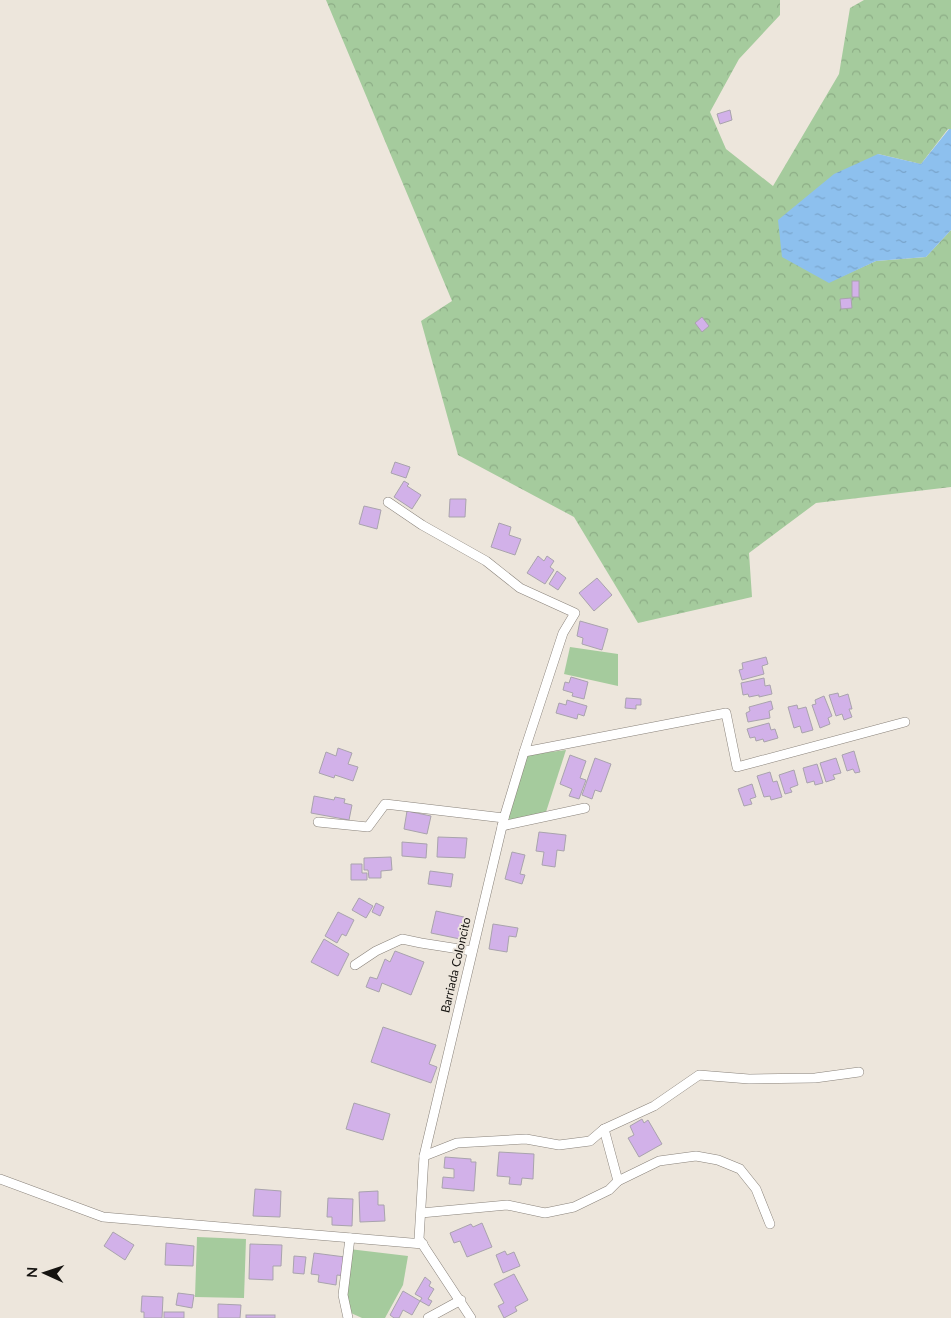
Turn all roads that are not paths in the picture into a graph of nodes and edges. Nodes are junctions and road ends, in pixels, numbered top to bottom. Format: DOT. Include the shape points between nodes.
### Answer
graph roads {
  1 [pos="388,502"];
  2 [pos="905,722"];
  3 [pos="524,752"];
  4 [pos="585,808"];
  5 [pos="318,822"];
  6 [pos="503,822"];
  7 [pos="472,951"];
  8 [pos="355,965"];
  9 [pos="859,1072"];
  10 [pos="604,1129"];
  11 [pos="424,1156"];
  12 [pos="0,1179"];
  13 [pos="618,1181"];
  14 [pos="421,1213"];
  15 [pos="770,1224"];
  16 [pos="350,1238"];
  17 [pos="423,1244"];
  18 [pos="461,1300"];
  19 [pos="348,1318"];
  20 [pos="428,1318"];
  21 [pos="471,1318"];
  1 -- 3 [label="street, Barriada Coloncito" via="422,526 486,561 520,588 575,613 564,633"];
  2 -- 3 [label="street" via="737,767 726,713"];
  3 -- 6 [label="street, Barriada Coloncito"];
  4 -- 6 [label="street"];
  5 -- 6 [label="street" via="368,827 386,804"];
  6 -- 7 [label="street, Barriada Coloncito"];
  7 -- 8 [label="street" via="402,939"];
  7 -- 11 [label="street, Barriada Coloncito"];
  9 -- 10 [label="street" via="815,1078 749,1080 699,1075 654,1106"];
  10 -- 11 [label="street" via="590,1140 559,1145 526,1139 457,1143"];
  10 -- 13 [label="street"];
  11 -- 14 [label="street, Barriada Coloncito"];
  12 -- 16 [label="street" via="103,1217"];
  13 -- 14 [label="street" via="609,1190 574,1207 546,1214 507,1206"];
  13 -- 15 [label="street" via="659,1161 696,1156 718,1160 740,1169 756,1188"];
  14 -- 17 [label="street, Barriada Coloncito" via="419,1239"];
  16 -- 17 [label="street"];
  16 -- 19 [label="street" via="343,1295"];
  17 -- 18 [label="street, Barriada Coloncito"];
  18 -- 20 [label="street"];
  18 -- 21 [label="street, Barriada Coloncito"];
}
